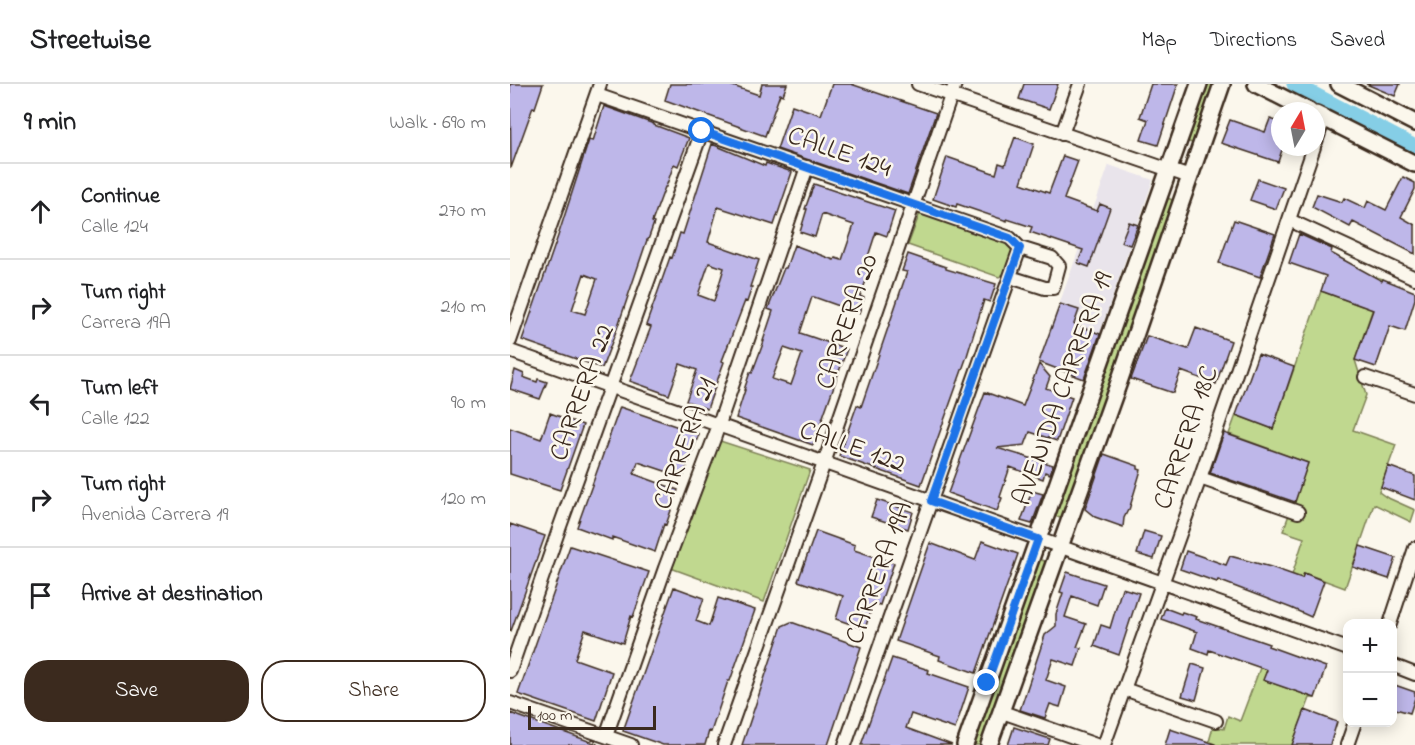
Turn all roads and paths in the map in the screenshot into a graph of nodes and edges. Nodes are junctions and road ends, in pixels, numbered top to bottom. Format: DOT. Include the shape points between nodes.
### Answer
graph roads {
  1 [pos="918,84"];
  2 [pos="1080,84"];
  3 [pos="1199,84"];
  4 [pos="1222,84"];
  5 [pos="1256,84"];
  6 [pos="1339,84"];
  7 [pos="598,89"];
  8 [pos="953,90"];
  9 [pos="1291,102"];
  10 [pos="1325,119"];
  11 [pos="1415,123"];
  12 [pos="702,131"];
  13 [pos="1062,134"];
  14 [pos="1311,156"];
  15 [pos="1415,164"];
  16 [pos="807,167"];
  17 [pos="1169,170"];
  18 [pos="1190,177"];
  19 [pos="914,204"];
  20 [pos="1289,220"];
  21 [pos="1020,248"];
  22 [pos="1010,277"];
  23 [pos="1415,278"];
  24 [pos="510,341"];
  25 [pos="510,351"];
  26 [pos="1365,377"];
  27 [pos="610,387"];
  28 [pos="1415,394"];
  29 [pos="718,426"];
  30 [pos="824,463"];
  31 [pos="1200,478"];
  32 [pos="931,501"];
  33 [pos="1298,512"];
  34 [pos="1038,539"];
  35 [pos="1060,547"];
  36 [pos="1415,548"];
  37 [pos="1161,583"];
  38 [pos="1392,619"];
  39 [pos="1343,648"];
  40 [pos="1397,667"];
  41 [pos="510,671"];
  42 [pos="1415,674"];
  43 [pos="1124,689"];
  44 [pos="510,703"];
  45 [pos="1008,714"];
  46 [pos="1216,721"];
  47 [pos="1354,727"];
  48 [pos="606,736"];
  49 [pos="631,745"];
  50 [pos="724,745"];
  51 [pos="845,745"];
  52 [pos="965,745"];
  53 [pos="989,745"];
  54 [pos="1096,745"];
  55 [pos="1104,745"];
  56 [pos="1347,745"];
  1 -- 8 [label="street"];
  2 -- 13 [label="street"];
  3 -- 17 [label="main road, AVENIDA CARRERA 19"];
  4 -- 18 [label="main road, AVENIDA CARRERA 19"];
  5 -- 9 [label="main road"];
  6 -- 11 [label="main road"];
  7 -- 12 [label="street, CALLE 124"];
  7 -- 24 [label="street"];
  8 -- 13 [label="street"];
  8 -- 19 [label="street, CARRERA 20"];
  10 -- 15 [label="main road"];
  12 -- 16 [label="street, CALLE 124"];
  12 -- 27 [label="street, CARRERA 22"];
  13 -- 17 [label="street"];
  14 -- 20 [label="street, CARRERA 18C"];
  16 -- 19 [label="street, CALLE 124"];
  16 -- 29 [label="street, CARRERA 21"];
  17 -- 18 [label="street"];
  17 -- 34 [label="main road, AVENIDA CARRERA 19"];
  18 -- 35 [label="main road, AVENIDA CARRERA 19"];
  19 -- 21 [label="street, CALLE 124" via="1010,238"];
  19 -- 30 [label="street, CARRERA 20"];
  20 -- 23 [label="street"];
  20 -- 31 [label="street, CARRERA 18C"];
  21 -- 22 [label="street, CARRERA 19A"];
  21 -- 22 [label="street, CALLE 124" via="1052,258 1059,266 1053,288"];
  22 -- 32 [label="street, CARRERA 19A"];
  25 -- 27 [label="street, CALLE 122"];
  26 -- 28 [label="street"];
  27 -- 29 [label="street, CALLE 122"];
  27 -- 41 [label="street, CARRERA 22"];
  29 -- 30 [label="street, CALLE 122"];
  29 -- 48 [label="street, CARRERA 21"];
  30 -- 32 [label="street, CALLE 122"];
  30 -- 50 [label="street, CARRERA 20"];
  31 -- 33 [label="street"];
  31 -- 37 [label="street, CARRERA 18C"];
  32 -- 34 [label="street, CALLE 122"];
  32 -- 51 [label="street, CARRERA 19A"];
  34 -- 35 [label="street, CALLE 122"];
  34 -- 52 [label="main road, AVENIDA CARRERA 19"];
  35 -- 37 [label="street, CALLE 122"];
  35 -- 53 [label="main road, AVENIDA CARRERA 19"];
  36 -- 38 [label="street"];
  37 -- 39 [label="street, CALLE 122"];
  37 -- 43 [label="street, CARRERA 18C"];
  40 -- 42 [label="street"];
  43 -- 46 [label="street"];
  43 -- 55 [label="street, CARRERA 18C"];
  44 -- 48 [label="street"];
  45 -- 54 [label="street"];
  47 -- 56 [label="street"];
  48 -- 49 [label="street"];
}
